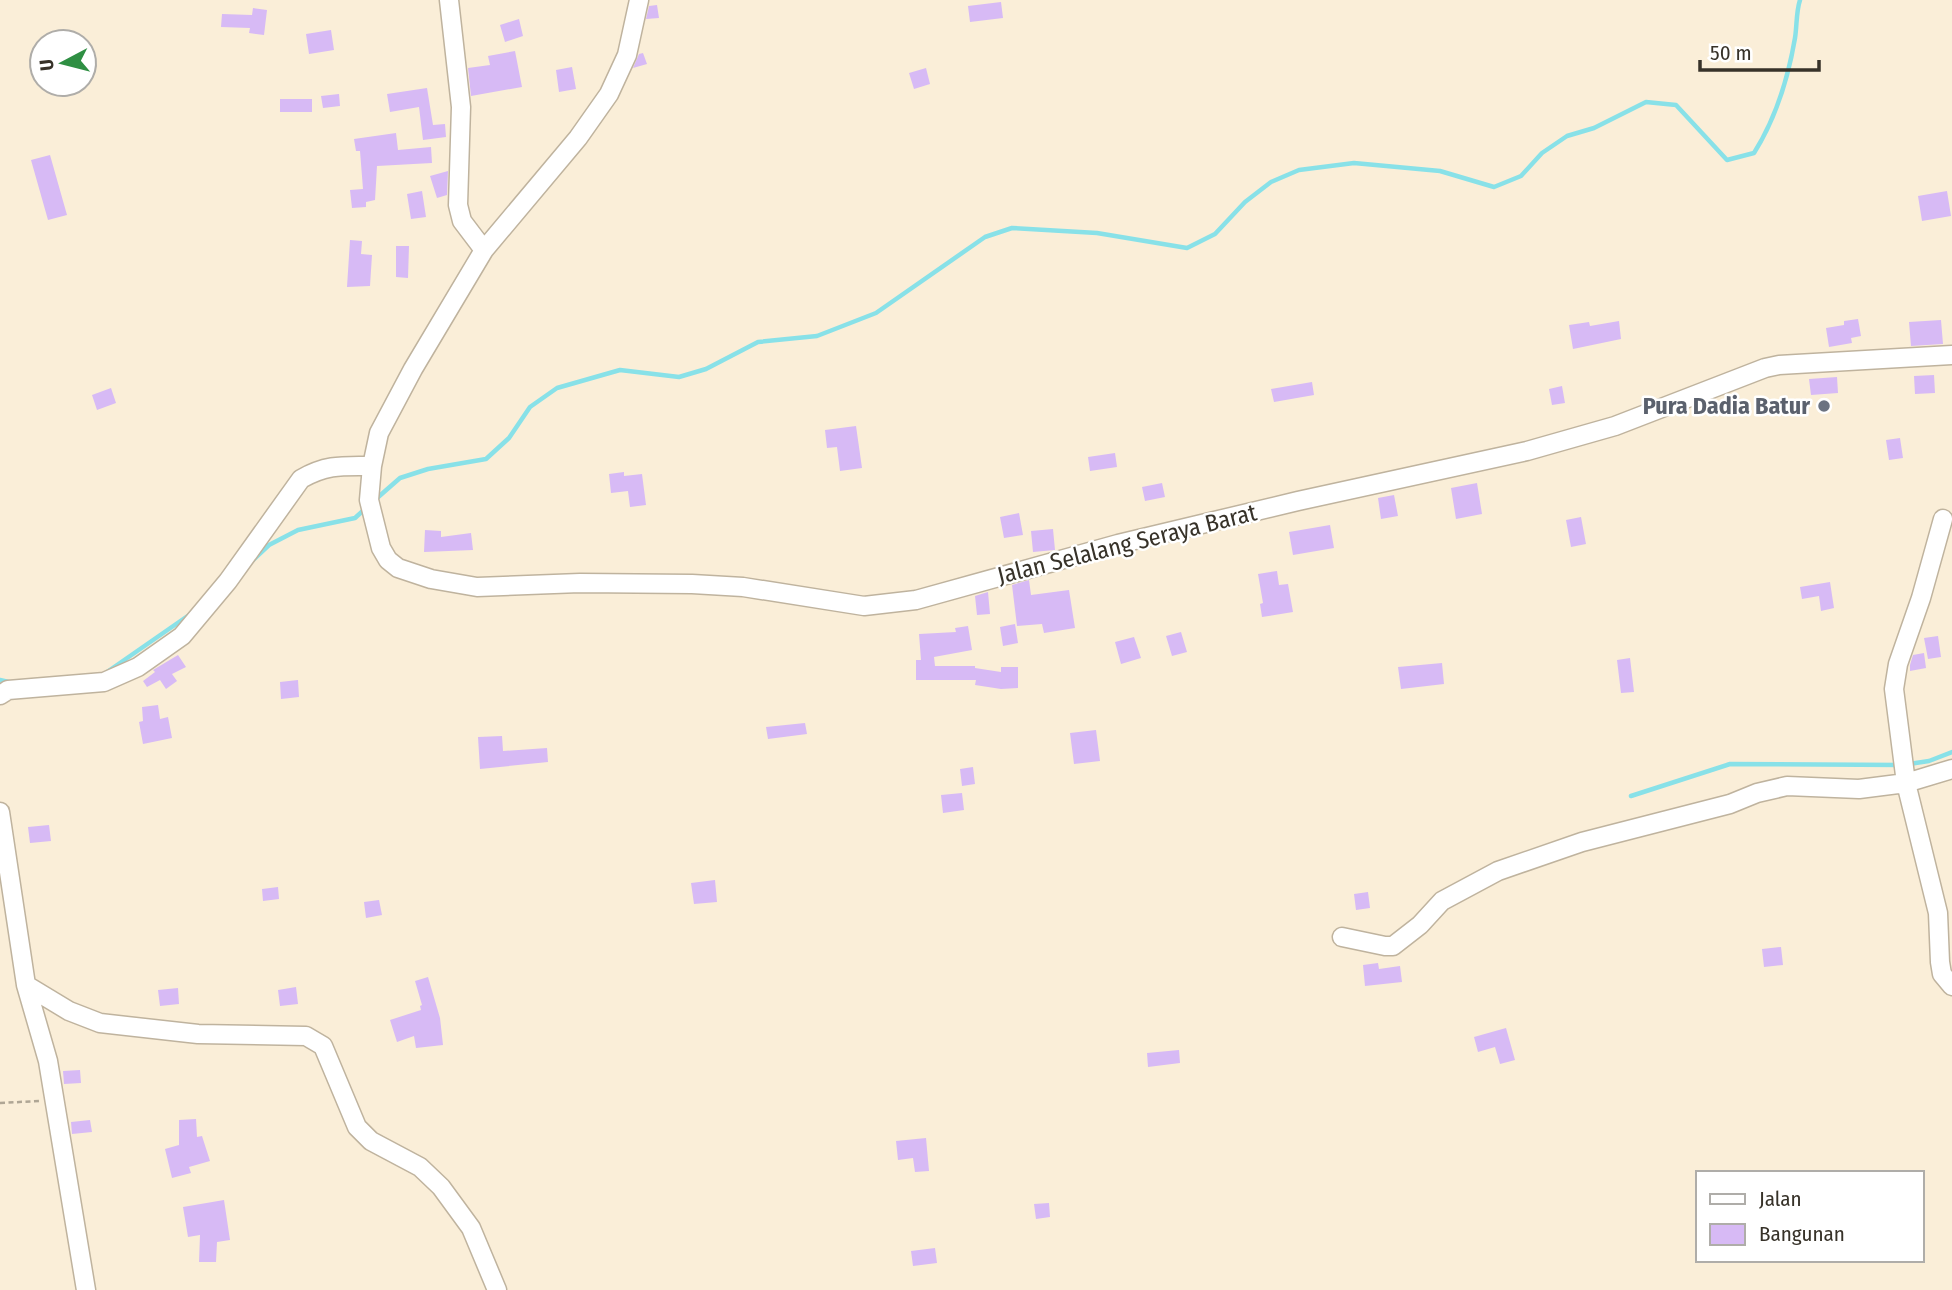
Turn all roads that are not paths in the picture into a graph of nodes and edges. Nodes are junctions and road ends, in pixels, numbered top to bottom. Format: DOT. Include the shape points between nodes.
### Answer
graph roads {
  1 [pos="449,0"];
  2 [pos="639,0"];
  3 [pos="484,250"];
  4 [pos="1952,355"];
  5 [pos="372,466"];
  6 [pos="1943,519"];
  7 [pos="0,695"];
  8 [pos="1952,769"];
  9 [pos="1906,783"];
  10 [pos="0,812"];
  11 [pos="1342,937"];
  12 [pos="26,985"];
  13 [pos="1952,986"];
  14 [pos="86,1290"];
  15 [pos="497,1290"];
  1 -- 3 [label="street" via="461,107 458,205 461,221"];
  2 -- 3 [label="street, Jalan Selalang Seraya Barat" via="627,55 609,94"];
  3 -- 5 [label="street, Jalan Selalang Seraya Barat" via="379,433"];
  4 -- 5 [label="street, Jalan Selalang Seraya Barat" via="1765,368 1615,426 1527,451 1118,544 916,600 864,606 743,587 580,583 477,587 432,579 398,568 381,548 369,500"];
  5 -- 7 [label="street" via="330,466 301,479 182,636 138,667 104,682 8,690"];
  6 -- 9 [label="street" via="1894,689"];
  8 -- 9 [label="street"];
  9 -- 11 [label="street" via="1859,789 1787,786 1757,793 1582,842 1498,871 1442,901 1393,946"];
  9 -- 13 [label="street" via="1938,913 1942,974"];
  10 -- 12 [label="street"];
  12 -- 14 [label="street" via="48,1061"];
  12 -- 15 [label="street" via="100,1023 314,1040 323,1046 357,1128 371,1142 420,1167 441,1187 471,1228"];
}
